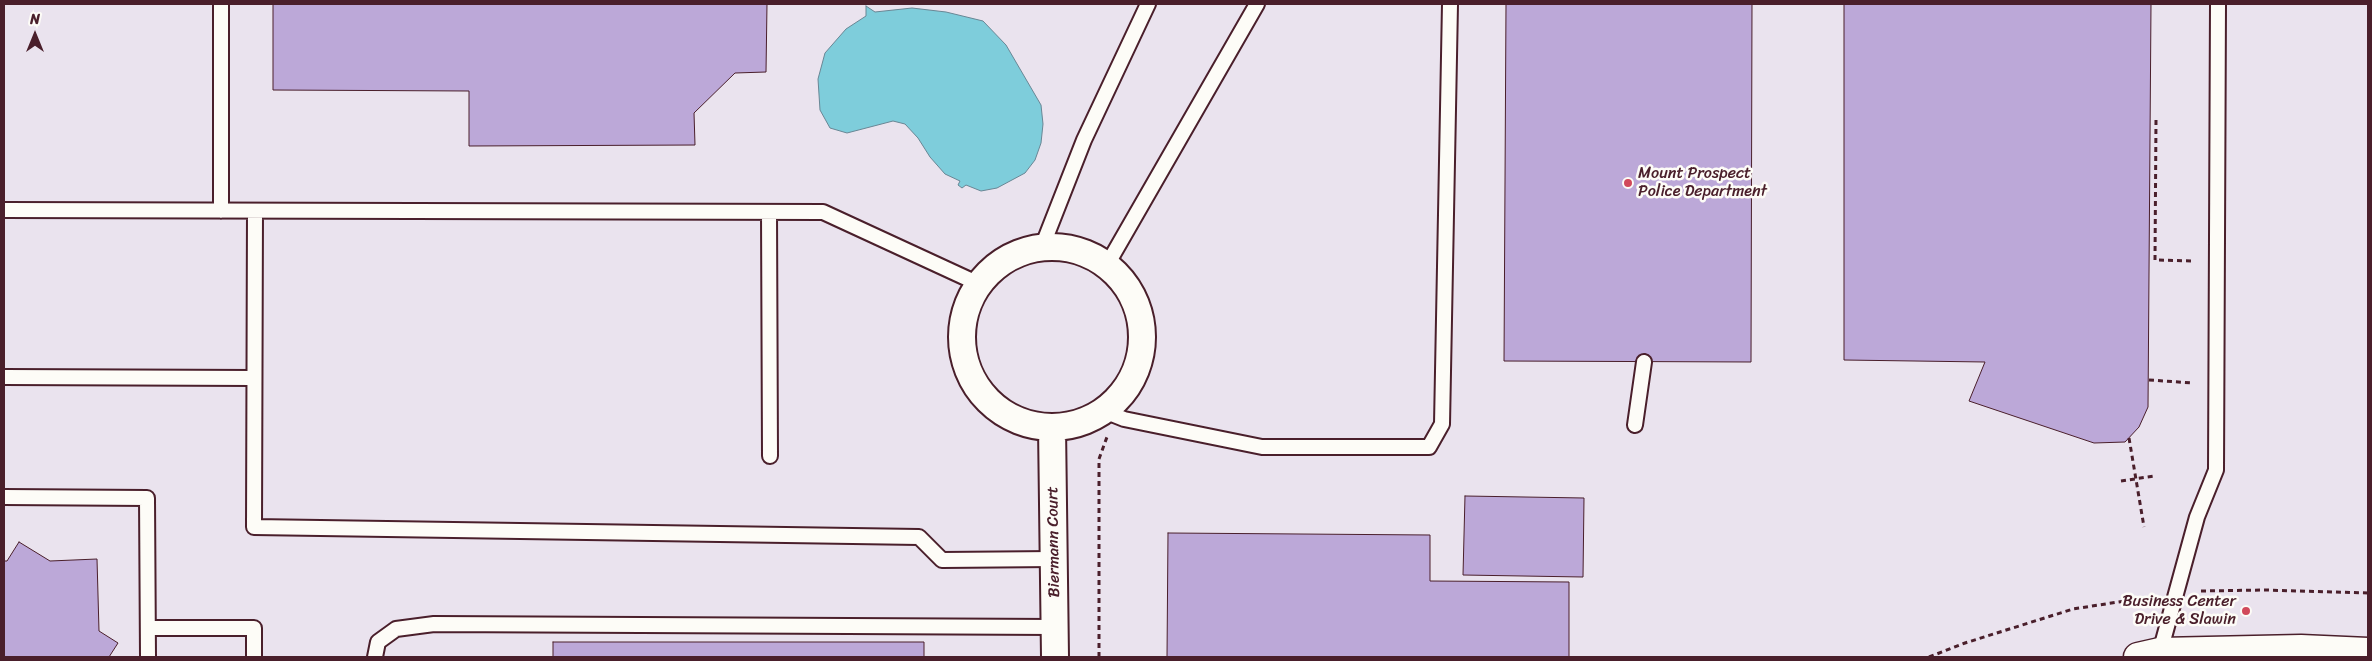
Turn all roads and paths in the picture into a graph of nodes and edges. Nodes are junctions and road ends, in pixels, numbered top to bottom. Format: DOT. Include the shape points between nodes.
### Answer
graph roads {
  1 [pos="221,4"];
  2 [pos="1148,4"];
  3 [pos="1257,4"];
  4 [pos="1450,4"];
  5 [pos="2218,4"];
  6 [pos="2156,120"];
  7 [pos="4,210"];
  8 [pos="221,211"];
  9 [pos="255,211"];
  10 [pos="769,212"];
  11 [pos="1042,247"];
  12 [pos="2217,261"];
  13 [pos="1107,265"];
  14 [pos="979,284"];
  15 [pos="1644,362"];
  16 [pos="4,377"];
  17 [pos="254,378"];
  18 [pos="2149,380"];
  19 [pos="2216,384"];
  20 [pos="1114,415"];
  21 [pos="1636,425"];
  22 [pos="1052,427"];
  23 [pos="2129,438"];
  24 [pos="770,456"];
  25 [pos="2154,476"];
  26 [pos="2136,478"];
  27 [pos="2121,481"];
  28 [pos="4,497"];
  29 [pos="2144,526"];
  30 [pos="1054,559"];
  31 [pos="1055,627"];
  32 [pos="148,628"];
  33 [pos="2368,652"];
  34 [pos="2153,656"];
  35 [pos="148,657"];
  36 [pos="254,657"];
  37 [pos="375,657"];
  38 [pos="1056,657"];
  39 [pos="1099,657"];
  1 -- 8 [label="lane"];
  2 -- 11 [label="lane" via="1084,140"];
  3 -- 13 [label="lane"];
  4 -- 20 [label="lane" via="1442,424 1429,447 1262,447"];
  5 -- 12 [label="lane"];
  6 -- 12 [label="path" via="2155,260"];
  7 -- 8 [label="lane"];
  8 -- 9 [label="lane"];
  9 -- 10 [label="lane"];
  9 -- 17 [label="lane"];
  10 -- 14 [label="lane" via="823,212"];
  10 -- 24 [label="lane"];
  11 -- 13 [label="street" via="1065,248 1087,254"];
  11 -- 14 [label="street" via="1011,257 996,266"];
  12 -- 19 [label="lane"];
  13 -- 20 [label="street" via="1126,285 1139,310 1143,338 1138,366"];
  14 -- 22 [label="street" via="966,309 961,337 966,365 974,382 999,410 1024,423"];
  15 -- 21 [label="lane"];
  16 -- 17 [label="lane"];
  17 -- 30 [label="lane" via="254,526 919,537 942,560"];
  18 -- 19 [label="path"];
  19 -- 34 [label="lane" via="2216,470 2197,517"];
  20 -- 22 [label="street"];
  20 -- 39 [label="path" via="1099,459"];
  22 -- 30 [label="street, Biermann Court"];
  23 -- 26 [label="path"];
  25 -- 26 [label="path"];
  26 -- 27 [label="path"];
  26 -- 29 [label="path"];
  28 -- 32 [label="lane" via="147,498"];
  30 -- 31 [label="street, Biermann Court"];
  31 -- 37 [label="lane" via="434,624 396,629 378,642"];
  31 -- 38 [label="street, Biermann Court"];
  32 -- 35 [label="lane"];
  32 -- 36 [label="lane" via="254,628"];
  33 -- 34 [label="street" via="2301,649"];
}
